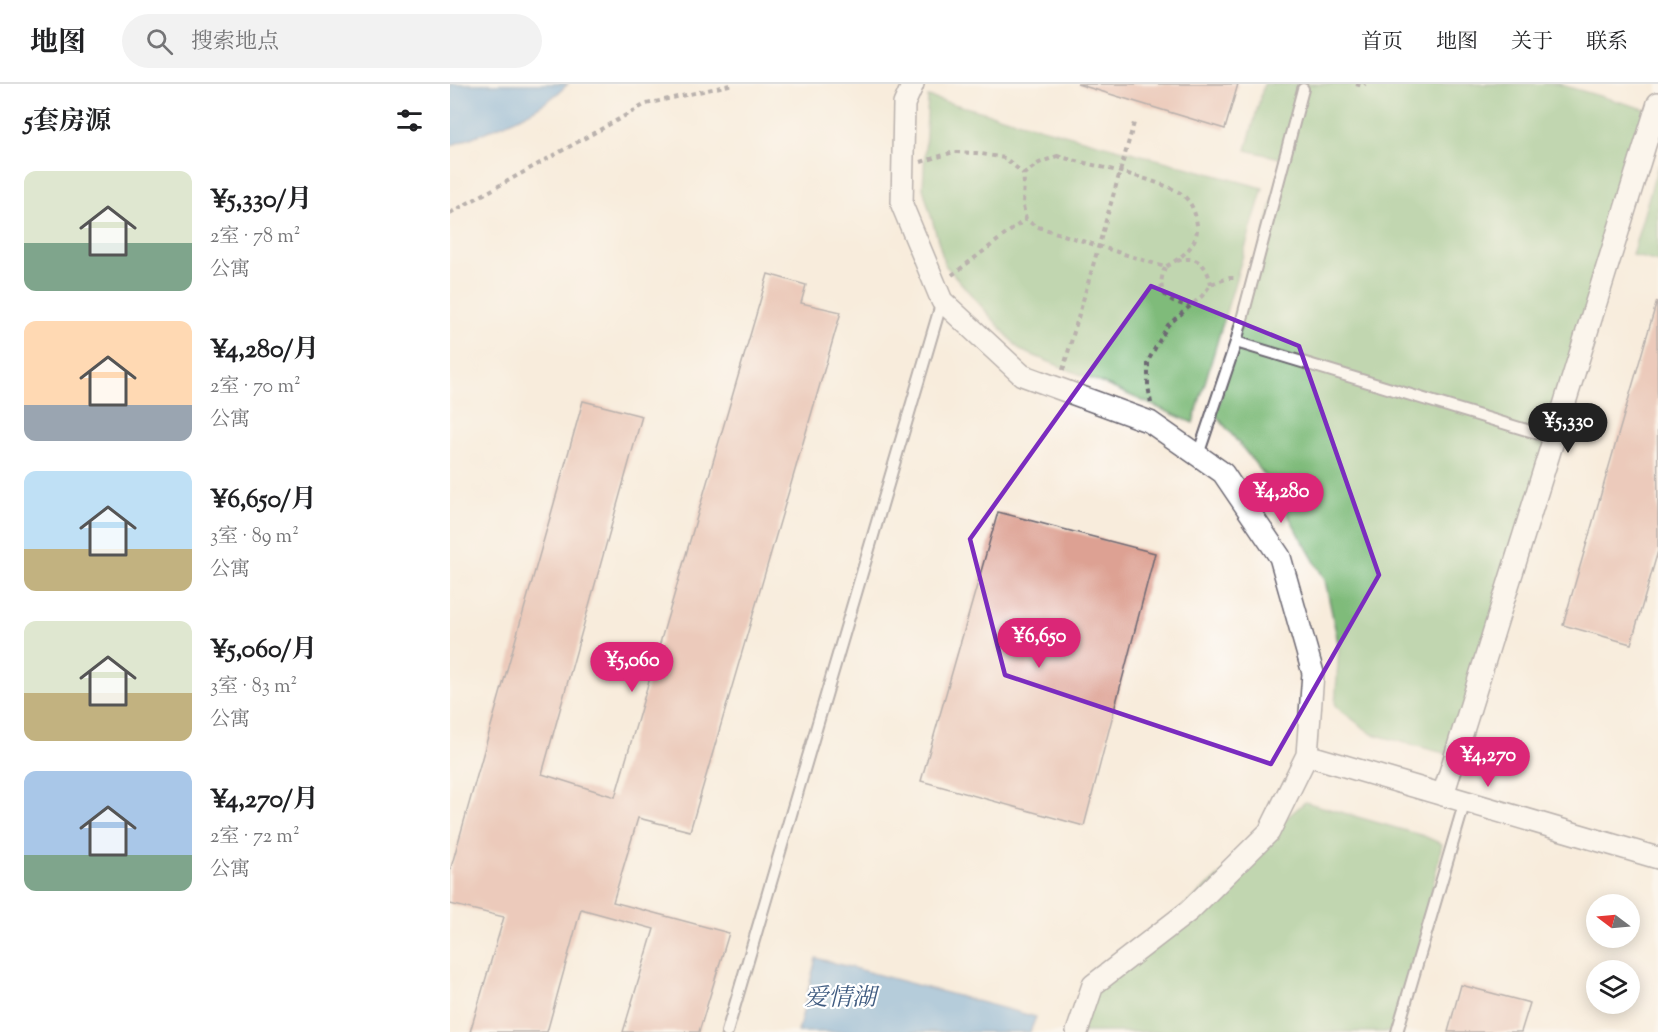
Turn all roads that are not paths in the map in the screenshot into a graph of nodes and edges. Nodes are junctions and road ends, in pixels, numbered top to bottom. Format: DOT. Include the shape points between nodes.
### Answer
graph roads {
  1 [pos="913,84"];
  2 [pos="1303,89"];
  3 [pos="1658,103"];
  4 [pos="939,294"];
  5 [pos="1236,342"];
  6 [pos="1553,438"];
  7 [pos="1198,455"];
  8 [pos="1308,755"];
  9 [pos="1443,795"];
  10 [pos="1465,801"];
  11 [pos="1658,858"];
  12 [pos="727,1032"];
  13 [pos="1077,1032"];
  14 [pos="1397,1032"];
  1 -- 4 [label="street" via="904,104 902,205"];
  2 -- 5 [label="lane"];
  3 -- 6 [label="street"];
  4 -- 7 [label="street" via="1022,375 1150,422"];
  4 -- 12 [label="lane"];
  5 -- 6 [label="lane"];
  5 -- 7 [label="lane"];
  6 -- 9 [label="street"];
  7 -- 8 [label="street" via="1223,474 1280,557 1313,673"];
  8 -- 9 [label="street"];
  8 -- 13 [label="street" via="1269,832 1189,911 1093,985"];
  9 -- 10 [label="street"];
  10 -- 11 [label="street"];
  10 -- 14 [label="lane"];
}
